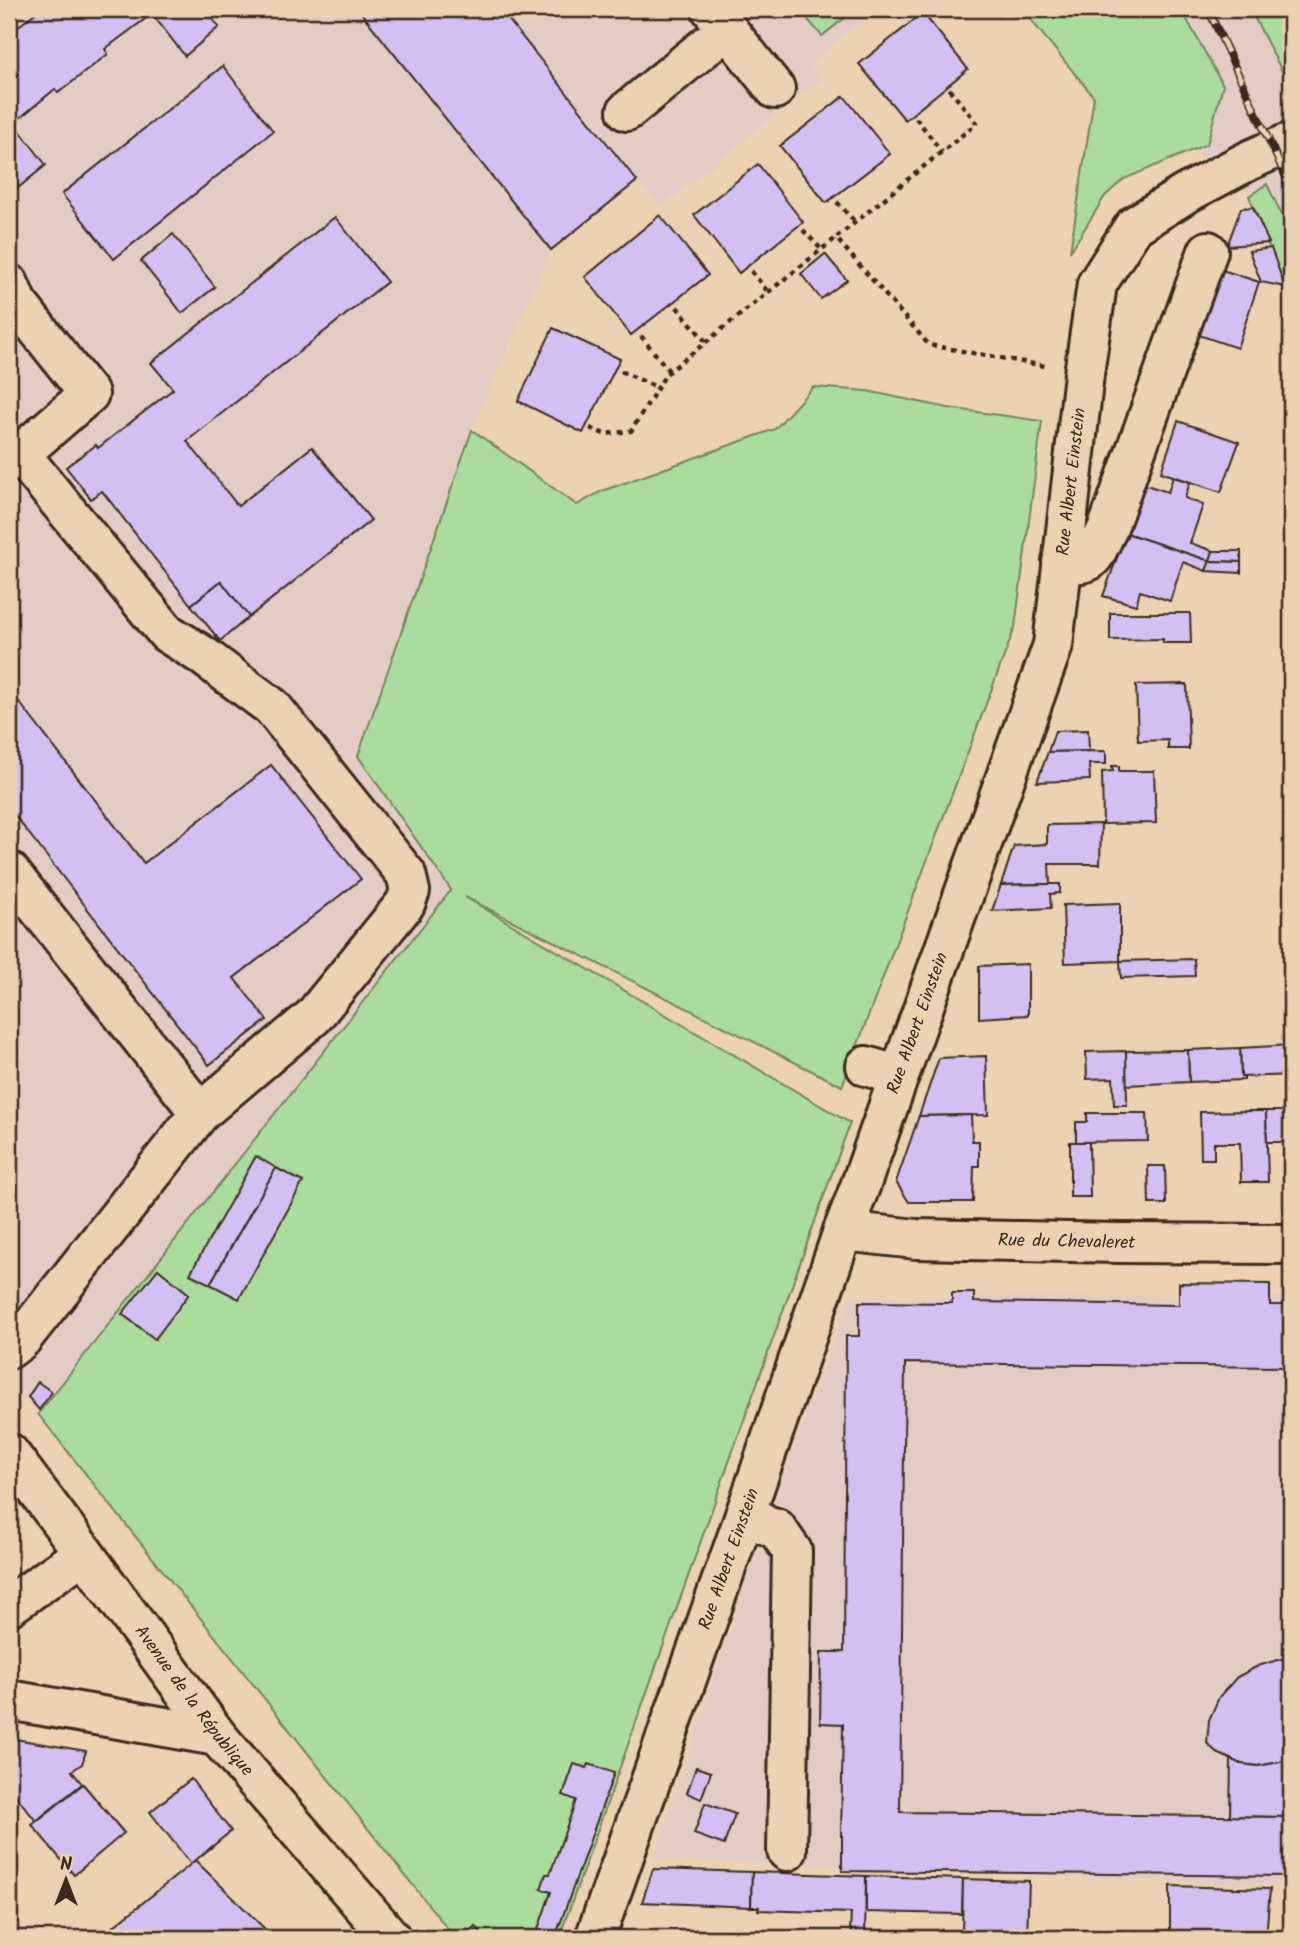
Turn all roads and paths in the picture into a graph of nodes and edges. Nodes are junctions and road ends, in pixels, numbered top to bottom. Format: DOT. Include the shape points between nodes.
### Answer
graph roads {
  1 [pos="719,19"];
  2 [pos="775,89"];
  3 [pos="949,89"];
  4 [pos="627,111"];
  5 [pos="916,118"];
  6 [pos="1291,142"];
  7 [pos="942,152"];
  8 [pos="837,202"];
  9 [pos="855,222"];
  10 [pos="803,230"];
  11 [pos="836,238"];
  12 [pos="821,249"];
  13 [pos="1208,251"];
  14 [pos="751,271"];
  15 [pos="768,292"];
  16 [pos="677,307"];
  17 [pos="15,310"];
  18 [pos="641,336"];
  19 [pos="706,342"];
  20 [pos="621,371"];
  21 [pos="670,371"];
  22 [pos="1084,374"];
  23 [pos="658,388"];
  24 [pos="590,428"];
  25 [pos="14,458"];
  26 [pos="1062,562"];
  27 [pos="9,871"];
  28 [pos="200,1113"];
  29 [pos="843,1231"];
  30 [pos="1291,1244"];
  31 [pos="9,1349"];
  32 [pos="9,1453"];
  33 [pos="747,1513"];
  34 [pos="83,1553"];
  35 [pos="9,1606"];
  36 [pos="9,1700"];
  37 [pos="217,1736"];
  38 [pos="787,1851"];
  39 [pos="391,1938"];
  40 [pos="595,1938"];
  1 -- 2 [label="street"];
  1 -- 4 [label="street"];
  3 -- 7 [label="path" via="977,123"];
  5 -- 7 [label="path"];
  6 -- 22 [label="street, Rue Albert Einstein" via="1185,194 1134,226 1097,284"];
  7 -- 9 [label="path"];
  8 -- 9 [label="path"];
  9 -- 11 [label="path"];
  10 -- 12 [label="path"];
  11 -- 12 [label="path"];
  11 -- 22 [label="path" via="929,345"];
  12 -- 15 [label="path"];
  13 -- 26 [label="street" via="1107,530 1090,561 1082,565"];
  14 -- 15 [label="path"];
  15 -- 19 [label="path"];
  16 -- 19 [label="path"];
  17 -- 25 [label="street" via="89,394"];
  18 -- 21 [label="path"];
  19 -- 21 [label="path"];
  20 -- 23 [label="path"];
  21 -- 23 [label="path"];
  22 -- 26 [label="street, Rue Albert Einstein"];
  23 -- 24 [label="path" via="631,431 604,434"];
  25 -- 28 [label="street" via="167,633 272,707 406,874 410,891 405,904 313,1017"];
  26 -- 29 [label="street, Rue Albert Einstein" via="1053,645 882,1071 862,1184"];
  27 -- 28 [label="street"];
  28 -- 31 [label="street" via="21,1340"];
  29 -- 30 [label="street, Rue du Chevaleret" via="916,1239"];
  29 -- 33 [label="street, Rue Albert Einstein"];
  32 -- 34 [label="street, Avenue de la République"];
  33 -- 38 [label="street" via="776,1528 792,1551"];
  33 -- 40 [label="street, Rue Albert Einstein"];
  34 -- 35 [label="street"];
  34 -- 37 [label="street, Avenue de la République"];
  36 -- 37 [label="street"];
  37 -- 39 [label="street, Avenue de la République"];
}
